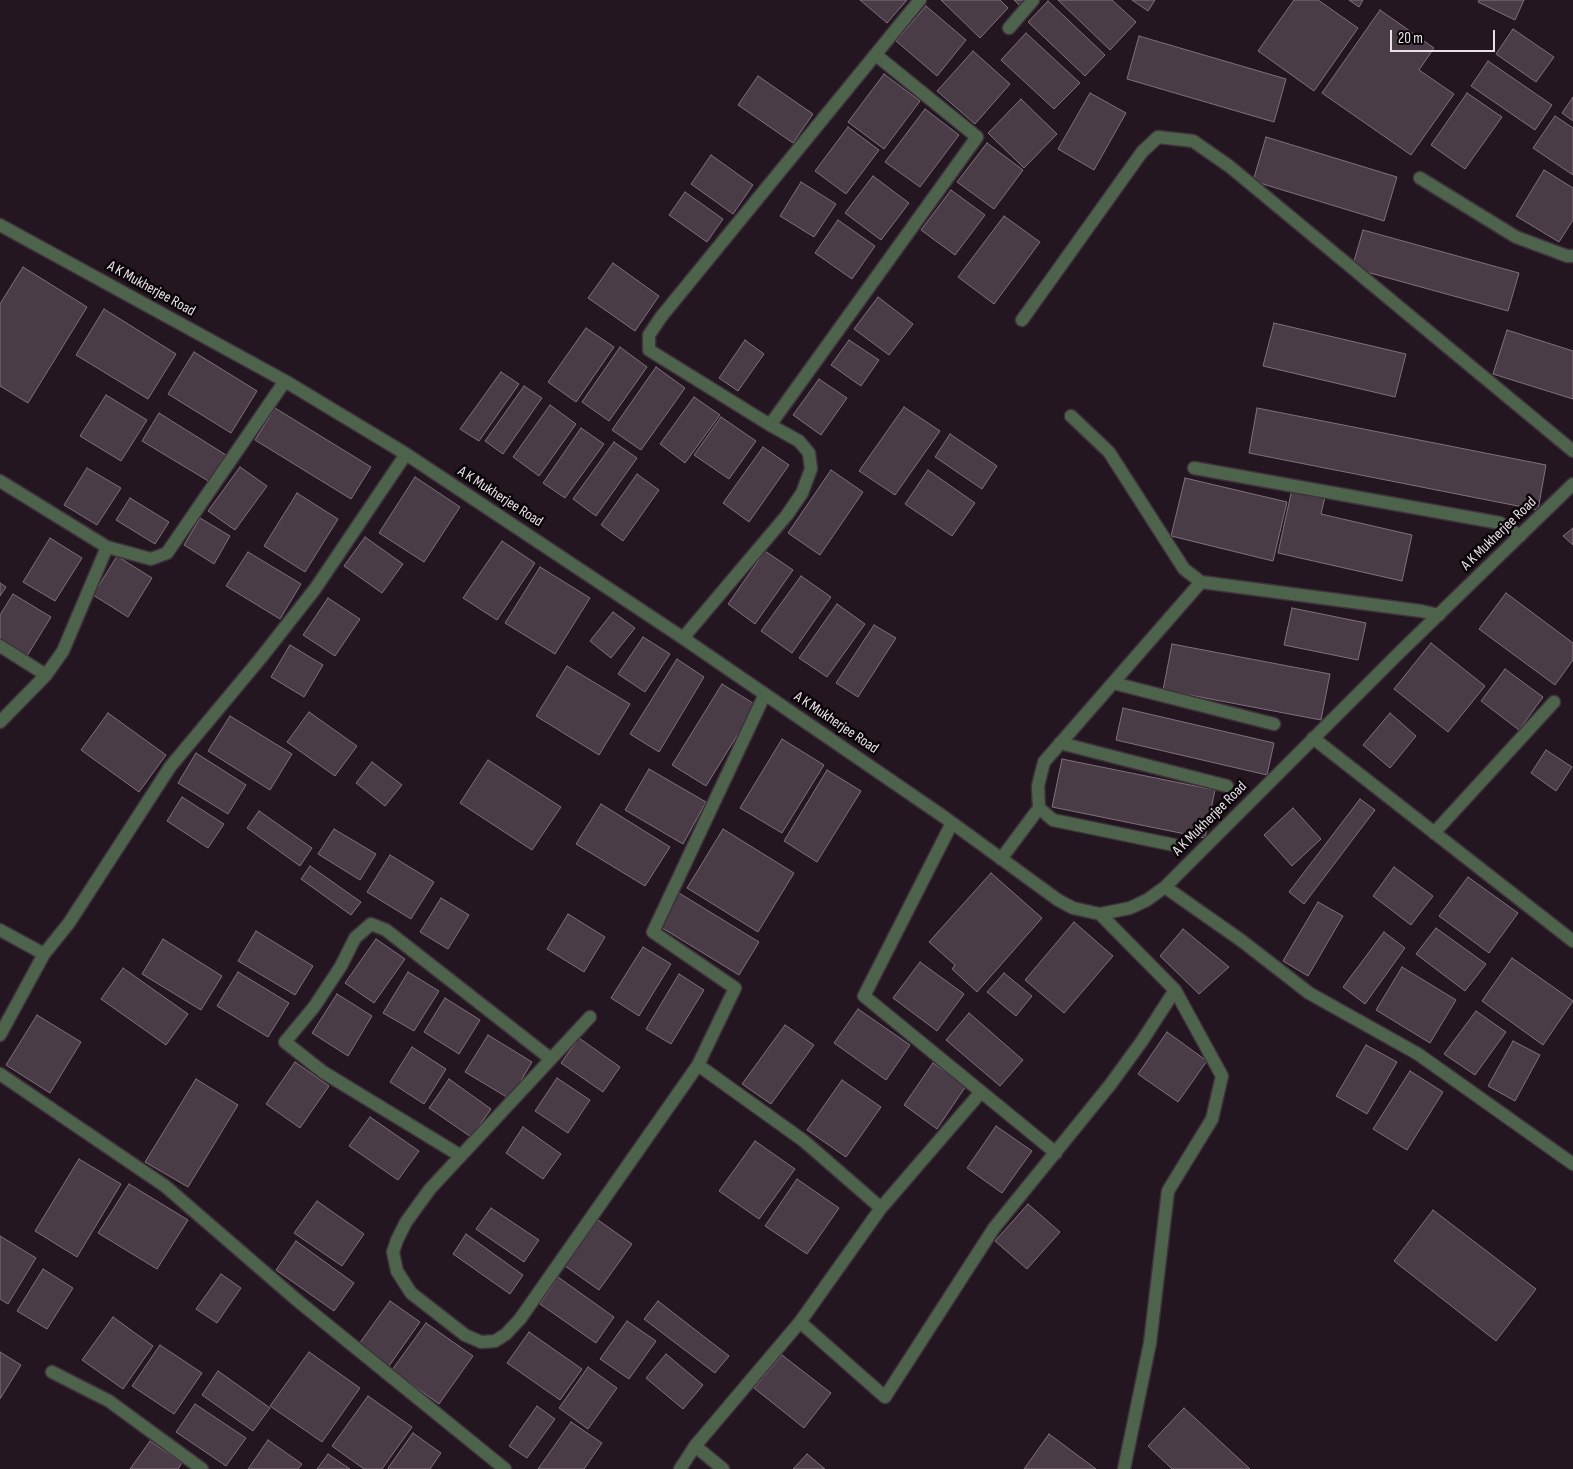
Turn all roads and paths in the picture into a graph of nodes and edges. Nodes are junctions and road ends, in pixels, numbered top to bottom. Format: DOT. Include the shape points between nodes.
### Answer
graph roads {
  1 [pos="920,0"];
  2 [pos="1033,0"];
  3 [pos="1009,28"];
  4 [pos="876,55"];
  5 [pos="1420,178"];
  6 [pos="0,225"];
  7 [pos="1573,256"];
  8 [pos="1022,320"];
  9 [pos="285,381"];
  10 [pos="1070,416"];
  11 [pos="770,425"];
  12 [pos="1573,451"];
  13 [pos="406,454"];
  14 [pos="1194,468"];
  15 [pos="0,481"];
  16 [pos="1573,484"];
  17 [pos="1520,536"];
  18 [pos="107,547"];
  19 [pos="1201,582"];
  20 [pos="1439,615"];
  21 [pos="683,638"];
  22 [pos="0,646"];
  23 [pos="46,676"];
  24 [pos="1113,683"];
  25 [pos="765,694"];
  26 [pos="1554,702"];
  27 [pos="0,722"];
  28 [pos="1274,724"];
  29 [pos="1313,738"];
  30 [pos="1060,744"];
  31 [pos="1227,786"];
  32 [pos="1039,808"];
  33 [pos="952,823"];
  34 [pos="1434,833"];
  35 [pos="1174,845"];
  36 [pos="1001,859"];
  37 [pos="1165,887"];
  38 [pos="1100,914"];
  39 [pos="0,930"];
  40 [pos="1573,941"];
  41 [pos="44,954"];
  42 [pos="1175,990"];
  43 [pos="590,1017"];
  44 [pos="0,1035"];
  45 [pos="551,1059"];
  46 [pos="698,1065"];
  47 [pos="0,1074"];
  48 [pos="981,1092"];
  49 [pos="1056,1153"];
  50 [pos="461,1156"];
  51 [pos="1573,1164"];
  52 [pos="881,1208"];
  53 [pos="800,1322"];
  54 [pos="52,1372"];
  55 [pos="695,1446"];
  56 [pos="202,1469"];
  57 [pos="505,1469"];
  58 [pos="680,1469"];
  59 [pos="723,1469"];
  60 [pos="1124,1469"];
  1 -- 4 [label="street"];
  2 -- 3 [label="street"];
  4 -- 11 [label="street" via="977,137"];
  4 -- 11 [label="street" via="649,335 649,350"];
  5 -- 7 [label="street" via="1516,238"];
  6 -- 9 [label="street, A K Mukherjee Road"];
  8 -- 12 [label="street" via="1142,152 1158,137 1193,141 1229,166"];
  9 -- 13 [label="street, A K Mukherjee Road"];
  9 -- 18 [label="street" via="167,553 151,559"];
  10 -- 19 [label="street" via="1109,452 1184,569"];
  11 -- 21 [label="street" via="798,440 809,453 811,469 802,494"];
  13 -- 21 [label="street, A K Mukherjee Road"];
  13 -- 41 [label="street" via="315,589 170,767 69,923"];
  14 -- 17 [label="street" via="1500,523"];
  15 -- 18 [label="street"];
  16 -- 17 [label="street, A K Mukherjee Road"];
  17 -- 20 [label="street, A K Mukherjee Road"];
  18 -- 23 [label="street" via="63,652"];
  19 -- 20 [label="street"];
  19 -- 24 [label="street"];
  20 -- 29 [label="street, A K Mukherjee Road"];
  21 -- 25 [label="street, A K Mukherjee Road"];
  22 -- 23 [label="street"];
  23 -- 27 [label="street"];
  24 -- 28 [label="street"];
  24 -- 30 [label="street"];
  25 -- 33 [label="street, A K Mukherjee Road"];
  25 -- 46 [label="street" via="653,932 735,988"];
  26 -- 34 [label="street"];
  29 -- 34 [label="street"];
  29 -- 37 [label="street, A K Mukherjee Road"];
  30 -- 31 [label="street"];
  30 -- 32 [label="street" via="1044,762 1038,786"];
  32 -- 35 [label="street" via="1053,820"];
  32 -- 36 [label="street"];
  33 -- 36 [label="street, A K Mukherjee Road"];
  33 -- 48 [label="street" via="864,996"];
  34 -- 40 [label="street"];
  36 -- 38 [label="street, A K Mukherjee Road" via="1058,900 1073,908"];
  37 -- 38 [label="street, A K Mukherjee Road" via="1130,908"];
  37 -- 51 [label="street" via="1309,993 1418,1054"];
  38 -- 42 [label="street"];
  39 -- 41 [label="street"];
  41 -- 44 [label="street"];
  42 -- 49 [label="street" via="1110,1085"];
  42 -- 60 [label="street" via="1222,1076 1212,1119 1168,1192 1150,1343"];
  43 -- 45 [label="street"];
  45 -- 50 [label="street"];
  45 -- 50 [label="street" via="386,930 371,924 355,938 314,1007 284,1042 323,1072"];
  46 -- 50 [label="street" via="520,1319 495,1341 481,1342 465,1335 411,1293 397,1271 394,1252 406,1222 430,1189"];
  46 -- 52 [label="street" via="804,1141"];
  47 -- 57 [label="street" via="165,1186 298,1301"];
  48 -- 49 [label="street"];
  48 -- 52 [label="street"];
  49 -- 53 [label="street" via="994,1228 885,1397"];
  52 -- 53 [label="street"];
  53 -- 55 [label="street"];
  54 -- 56 [label="street" via="109,1401"];
  55 -- 58 [label="street"];
  55 -- 59 [label="street"];
}
